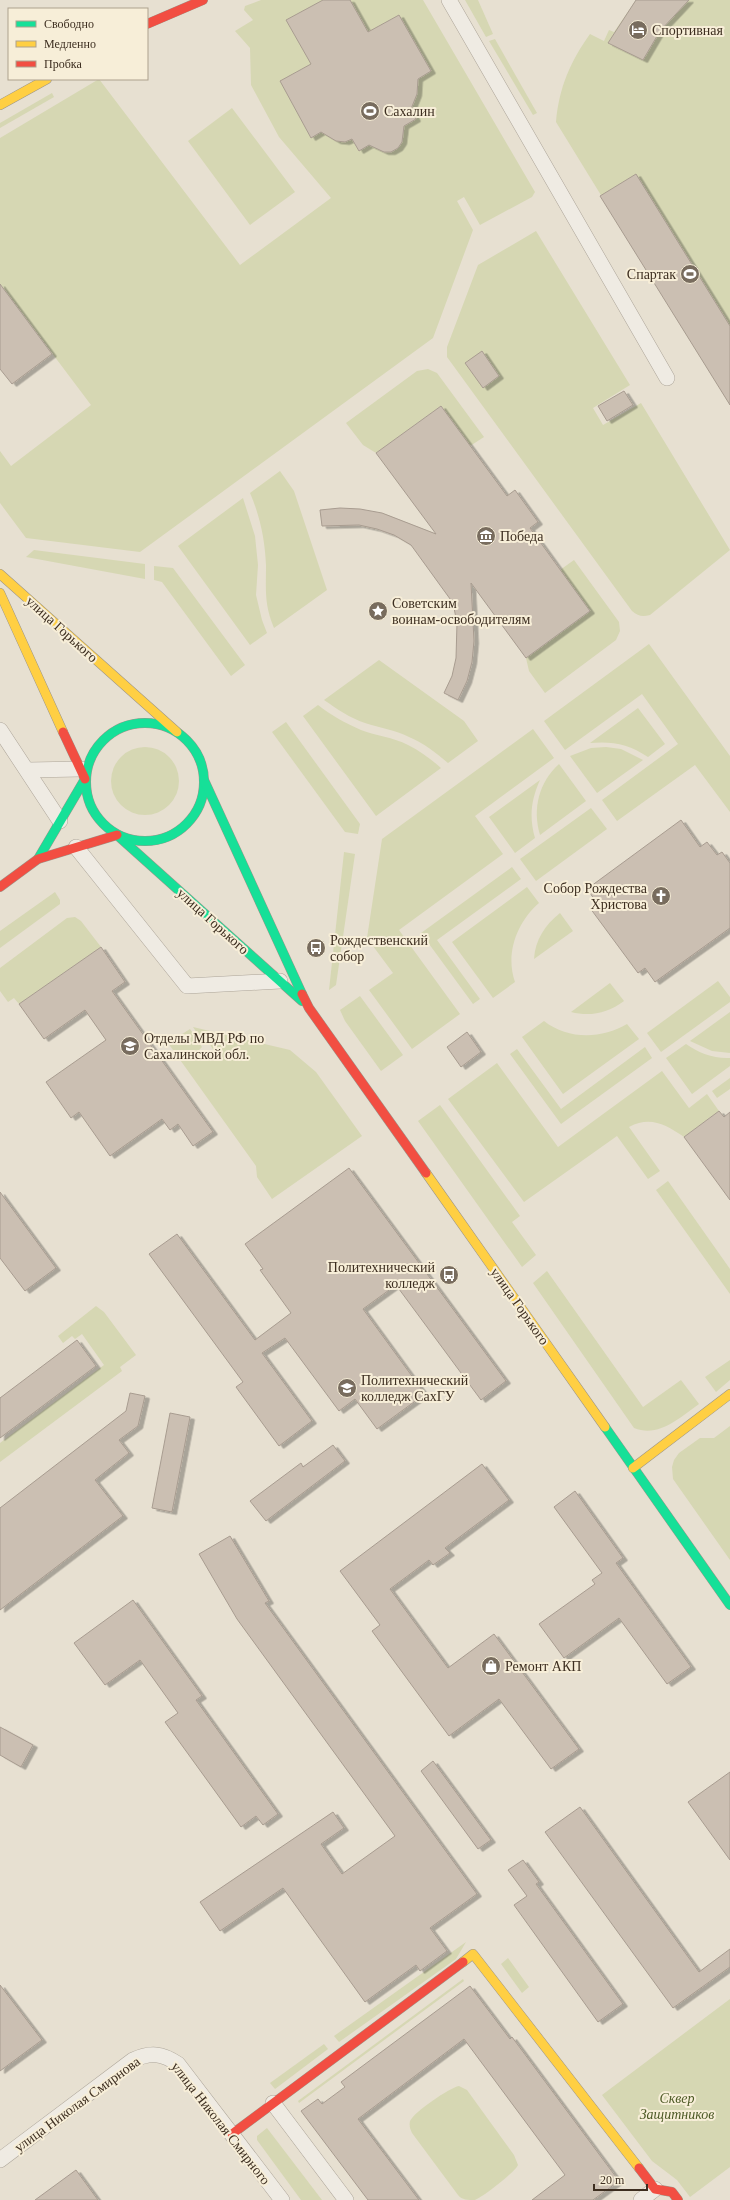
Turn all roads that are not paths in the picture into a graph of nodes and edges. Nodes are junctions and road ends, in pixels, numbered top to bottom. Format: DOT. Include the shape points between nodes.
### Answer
graph roads {
  1 [pos="203,0"];
  2 [pos="449,0"];
  3 [pos="148,24"];
  4 [pos="45,80"];
  5 [pos="0,105"];
  6 [pos="667,378"];
  7 [pos="0,574"];
  8 [pos="0,593"];
  9 [pos="0,730"];
  10 [pos="177,732"];
  11 [pos="28,770"];
  12 [pos="83,774"];
  13 [pos="204,780"];
  14 [pos="60,821"];
  15 [pos="116,835"];
  16 [pos="76,847"];
  17 [pos="38,859"];
  18 [pos="0,887"];
  19 [pos="280,981"];
  20 [pos="309,1008"];
  21 [pos="730,1394"];
  22 [pos="633,1468"];
  23 [pos="730,1605"];
  24 [pos="156,2054"];
  25 [pos="273,2103"];
  26 [pos="232,2134"];
  27 [pos="0,2160"];
  28 [pos="655,2189"];
  29 [pos="282,2200"];
  30 [pos="346,2200"];
  31 [pos="641,2200"];
  32 [pos="678,2200"];
  1 -- 3 [label="main road"];
  2 -- 6 [label="street"];
  4 -- 5 [label="main road"];
  7 -- 10 [label="main road, улица Горького"];
  8 -- 12 [label="main road, улица Горького"];
  9 -- 11 [label="street"];
  10 -- 12 [label="main road" via="158,724 138,723 118,729 101,742"];
  10 -- 13 [label="main road" via="191,745 201,761"];
  11 -- 12 [label="street"];
  11 -- 14 [label="street"];
  12 -- 14 [label="main road"];
  12 -- 15 [label="main road" via="93,811 103,825"];
  13 -- 15 [label="main road" via="202,798 195,814 184,828 168,837 151,842 133,841"];
  13 -- 20 [label="main road, улица Горького"];
  14 -- 17 [label="main road"];
  15 -- 16 [label="main road"];
  15 -- 19 [label="main road, улица Горького"];
  16 -- 17 [label="main road"];
  16 -- 19 [label="street" via="187,986"];
  17 -- 18 [label="main road"];
  19 -- 20 [label="main road, улица Горького"];
  20 -- 22 [label="main road, улица Горького"];
  21 -- 22 [label="main road"];
  22 -- 23 [label="main road, улица Горького"];
  24 -- 26 [label="street, улица Николая Смирного" via="178,2064"];
  24 -- 27 [label="street, улица Николая Смирнова" via="144,2055 133,2060"];
  25 -- 26 [label="main road"];
  25 -- 28 [label="main road" via="474,1954"];
  25 -- 30 [label="street"];
  26 -- 29 [label="street, улица Николая Смирного"];
  28 -- 31 [label="street"];
  28 -- 32 [label="main road" via="672,2192"];
}
